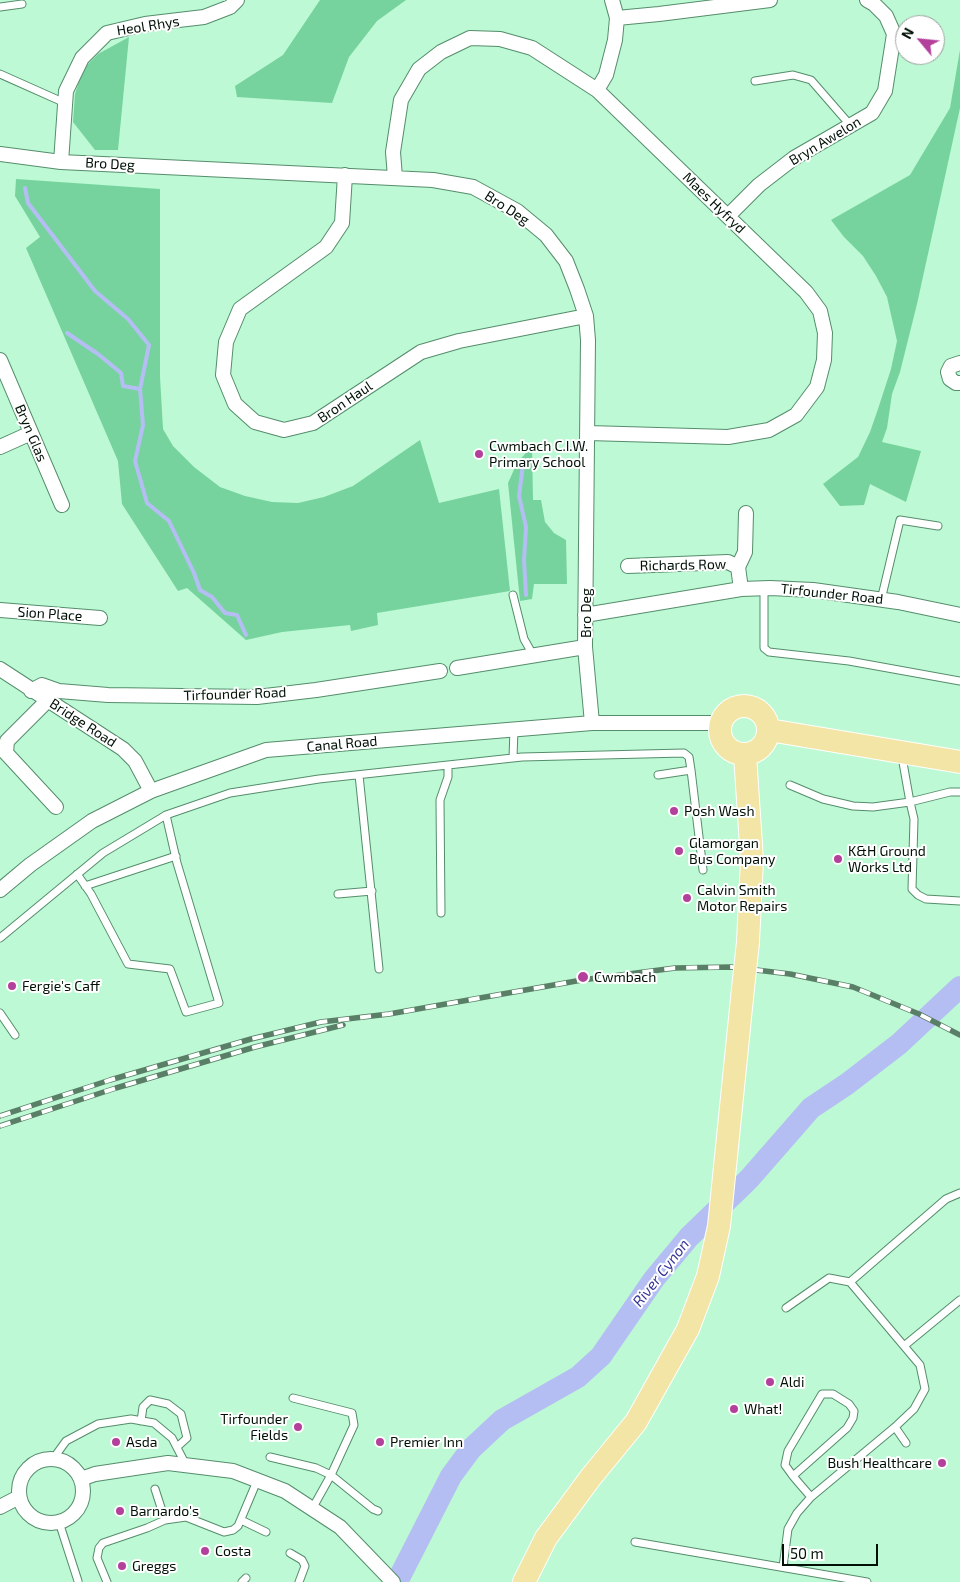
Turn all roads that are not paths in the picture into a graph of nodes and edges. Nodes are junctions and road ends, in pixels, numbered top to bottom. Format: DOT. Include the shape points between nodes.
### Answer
graph roads {
  1 [pos="237,0"];
  2 [pos="612,0"];
  3 [pos="770,0"];
  4 [pos="867,0"];
  5 [pos="22,4"];
  6 [pos="0,7"];
  7 [pos="617,18"];
  8 [pos="0,74"];
  9 [pos="755,81"];
  10 [pos="597,90"];
  11 [pos="65,103"];
  12 [pos="852,126"];
  13 [pos="0,154"];
  14 [pos="61,162"];
  15 [pos="345,175"];
  16 [pos="395,177"];
  17 [pos="728,216"];
  18 [pos="586,316"];
  19 [pos="0,360"];
  20 [pos="960,363"];
  21 [pos="960,383"];
  22 [pos="31,433"];
  23 [pos="588,433"];
  24 [pos="0,447"];
  25 [pos="62,505"];
  26 [pos="746,513"];
  27 [pos="938,526"];
  28 [pos="628,566"];
  29 [pos="738,567"];
  30 [pos="764,588"];
  31 [pos="741,589"];
  32 [pos="513,595"];
  33 [pos="881,600"];
  34 [pos="0,610"];
  35 [pos="960,615"];
  36 [pos="585,616"];
  37 [pos="100,618"];
  38 [pos="585,647"];
  39 [pos="534,656"];
  40 [pos="457,668"];
  41 [pos="0,669"];
  42 [pos="440,671"];
  43 [pos="960,681"];
  44 [pos="31,691"];
  45 [pos="48,701"];
  46 [pos="592,723"];
  47 [pos="721,724"];
  48 [pos="514,729"];
  49 [pos="769,730"];
  50 [pos="901,751"];
  51 [pos="745,755"];
  52 [pos="513,758"];
  53 [pos="960,762"];
  54 [pos="448,765"];
  55 [pos="691,770"];
  56 [pos="359,775"];
  57 [pos="658,775"];
  58 [pos="790,785"];
  59 [pos="151,791"];
  60 [pos="960,792"];
  61 [pos="910,802"];
  62 [pos="56,807"];
  63 [pos="166,815"];
  64 [pos="177,860"];
  65 [pos="703,870"];
  66 [pos="77,874"];
  67 [pos="85,886"];
  68 [pos="0,890"];
  69 [pos="372,891"];
  70 [pos="338,894"];
  71 [pos="960,901"];
  72 [pos="441,912"];
  73 [pos="0,938"];
  74 [pos="379,969"];
  75 [pos="0,1013"];
  76 [pos="15,1035"];
  77 [pos="960,1193"];
  78 [pos="850,1282"];
  79 [pos="960,1300"];
  80 [pos="786,1308"];
  81 [pos="904,1346"];
  82 [pos="293,1398"];
  83 [pos="141,1421"];
  84 [pos="895,1428"];
  85 [pos="906,1443"];
  86 [pos="177,1447"];
  87 [pos="270,1457"];
  88 [pos="53,1459"];
  89 [pos="186,1465"];
  90 [pos="331,1475"];
  91 [pos="793,1476"];
  92 [pos="81,1478"];
  93 [pos="257,1481"];
  94 [pos="155,1489"];
  95 [pos="19,1497"];
  96 [pos="810,1498"];
  97 [pos="0,1507"];
  98 [pos="312,1508"];
  99 [pos="378,1510"];
  100 [pos="165,1520"];
  101 [pos="241,1520"];
  102 [pos="58,1522"];
  103 [pos="266,1532"];
  104 [pos="635,1542"];
  105 [pos="290,1553"];
  106 [pos="783,1567"];
  107 [pos="78,1581"];
  108 [pos="107,1582"];
  109 [pos="299,1582"];
  110 [pos="393,1582"];
  111 [pos="524,1582"];
  112 [pos="867,1582"];
  1 -- 11 [label="street, Heol Rhys" via="230,7 204,18 107,32 82,58 66,92"];
  2 -- 7 [label="street"];
  3 -- 7 [label="street"];
  4 -- 12 [label="street, Bryn Awelon" via="886,16 894,34 885,91 872,113"];
  5 -- 6 [label="lane"];
  7 -- 10 [label="street" via="606,75"];
  8 -- 11 [label="lane"];
  9 -- 12 [label="lane" via="792,75 811,80"];
  10 -- 16 [label="street, Maes Hyfryd" via="532,48 500,40 470,38 441,52 419,70 401,100 393,152"];
  10 -- 17 [label="street, Maes Hyfryd"];
  11 -- 14 [label="street, Heol Rhys"];
  12 -- 17 [label="street, Bryn Awelon" via="794,158 759,185"];
  13 -- 14 [label="street, Bro Deg"];
  14 -- 15 [label="street, Bro Deg"];
  15 -- 16 [label="street, Bro Deg"];
  15 -- 18 [label="street, Bron Haul" via="342,223 326,247 240,309 226,342 223,375 235,404 255,422 284,430 313,423 420,352"];
  16 -- 18 [label="street, Bro Deg" via="474,187 517,211 546,236 566,261"];
  17 -- 23 [label="street, Maes Hyfryd" via="806,292 820,311 825,333 824,360 817,388 796,415 769,430 728,438"];
  18 -- 23 [label="street, Bro Deg"];
  19 -- 22 [label="street, Bryn Glas"];
  20 -- 21 [label="street" via="951,366 948,372 950,379"];
  22 -- 24 [label="street"];
  22 -- 25 [label="street, Bryn Glas"];
  23 -- 36 [label="street, Bro Deg"];
  26 -- 29 [label="street" via="744,552"];
  27 -- 33 [label="lane" via="900,520"];
  28 -- 29 [label="street, Richards Row" via="728,562"];
  29 -- 31 [label="street"];
  30 -- 31 [label="street, Tirfounder Road"];
  30 -- 33 [label="street, Tirfounder Road" via="813,590"];
  30 -- 43 [label="lane" via="764,648 769,652 849,661"];
  31 -- 36 [label="street, Tirfounder Road"];
  32 -- 39 [label="lane" via="524,639"];
  33 -- 35 [label="street, Tirfounder Road"];
  34 -- 37 [label="street, Sion Place"];
  36 -- 38 [label="street, Bro Deg"];
  38 -- 39 [label="street"];
  38 -- 46 [label="street, Bro Deg"];
  39 -- 40 [label="street"];
  41 -- 44 [label="street, Bridge Road"];
  42 -- 44 [label="street, Tirfounder Road" via="257,697 108,696 58,691 42,685"];
  44 -- 45 [label="street, Bridge Road"];
  45 -- 59 [label="street, Bridge Road" via="123,749 135,761"];
  45 -- 62 [label="street" via="7,741 6,753"];
  46 -- 47 [label="street, Canal Road"];
  46 -- 48 [label="street, Canal Road"];
  47 -- 49 [label="main road" via="724,716 737,707 752,707 764,716"];
  47 -- 51 [label="main road" via="725,745"];
  48 -- 52 [label="lane"];
  48 -- 59 [label="street, Canal Road" via="266,750"];
  49 -- 50 [label="main road"];
  49 -- 51 [label="main road" via="759,750"];
  50 -- 53 [label="main road"];
  50 -- 61 [label="lane"];
  51 -- 111 [label="main road, bridge" via="752,860 748,942 720,1226 708,1276 688,1329 636,1422 546,1538"];
  52 -- 54 [label="lane"];
  52 -- 55 [label="lane" via="684,753"];
  54 -- 56 [label="lane"];
  54 -- 72 [label="lane" via="448,777 440,800"];
  55 -- 57 [label="lane"];
  55 -- 65 [label="lane"];
  56 -- 63 [label="lane" via="230,793"];
  56 -- 69 [label="lane"];
  58 -- 61 [label="lane" via="824,799 853,806"];
  59 -- 68 [label="street, Canal Road" via="92,821"];
  60 -- 61 [label="lane"];
  61 -- 71 [label="lane" via="914,819 912,889 926,899"];
  63 -- 64 [label="lane"];
  63 -- 66 [label="lane" via="102,853"];
  64 -- 67 [label="lane"];
  64 -- 67 [label="lane" via="219,1003 186,1012 170,969 128,964"];
  66 -- 67 [label="lane"];
  66 -- 73 [label="lane"];
  69 -- 70 [label="lane"];
  69 -- 74 [label="lane"];
  75 -- 76 [label="lane"];
  77 -- 78 [label="lane" via="946,1199"];
  78 -- 80 [label="lane" via="829,1278"];
  78 -- 81 [label="lane"];
  79 -- 81 [label="lane"];
  81 -- 84 [label="lane" via="920,1365 925,1389 914,1409"];
  82 -- 90 [label="lane" via="352,1413 354,1425"];
  83 -- 86 [label="lane" via="154,1423 172,1438"];
  83 -- 86 [label="lane" via="143,1408 150,1400 168,1404 181,1414 187,1438"];
  83 -- 88 [label="lane" via="131,1419 98,1424 66,1442"];
  84 -- 85 [label="lane"];
  84 -- 96 [label="lane"];
  86 -- 89 [label="lane"];
  87 -- 90 [label="lane"];
  88 -- 92 [label="street" via="67,1463"];
  88 -- 95 [label="street" via="36,1462 28,1468 20,1482"];
  89 -- 92 [label="street" via="168,1463"];
  89 -- 93 [label="street" via="233,1471"];
  90 -- 98 [label="lane"];
  90 -- 99 [label="lane"];
  91 -- 91 [label="lane" via="785,1465 788,1451 822,1394 833,1394 849,1404 854,1410 853,1418 847,1428"];
  91 -- 96 [label="lane"];
  92 -- 102 [label="street" via="82,1500 69,1518"];
  93 -- 98 [label="street" via="285,1491"];
  93 -- 101 [label="lane"];
  94 -- 100 [label="lane"];
  95 -- 97 [label="street"];
  95 -- 102 [label="street" via="22,1507 34,1518 48,1523"];
  96 -- 106 [label="lane" via="788,1529"];
  98 -- 110 [label="street" via="340,1527"];
  100 -- 101 [label="lane" via="186,1517 224,1532 233,1530"];
  100 -- 108 [label="lane" via="103,1543 97,1558"];
  101 -- 103 [label="lane"];
  102 -- 107 [label="lane"];
  104 -- 106 [label="lane"];
  105 -- 109 [label="lane" via="306,1566"];
  106 -- 112 [label="lane"];
}
